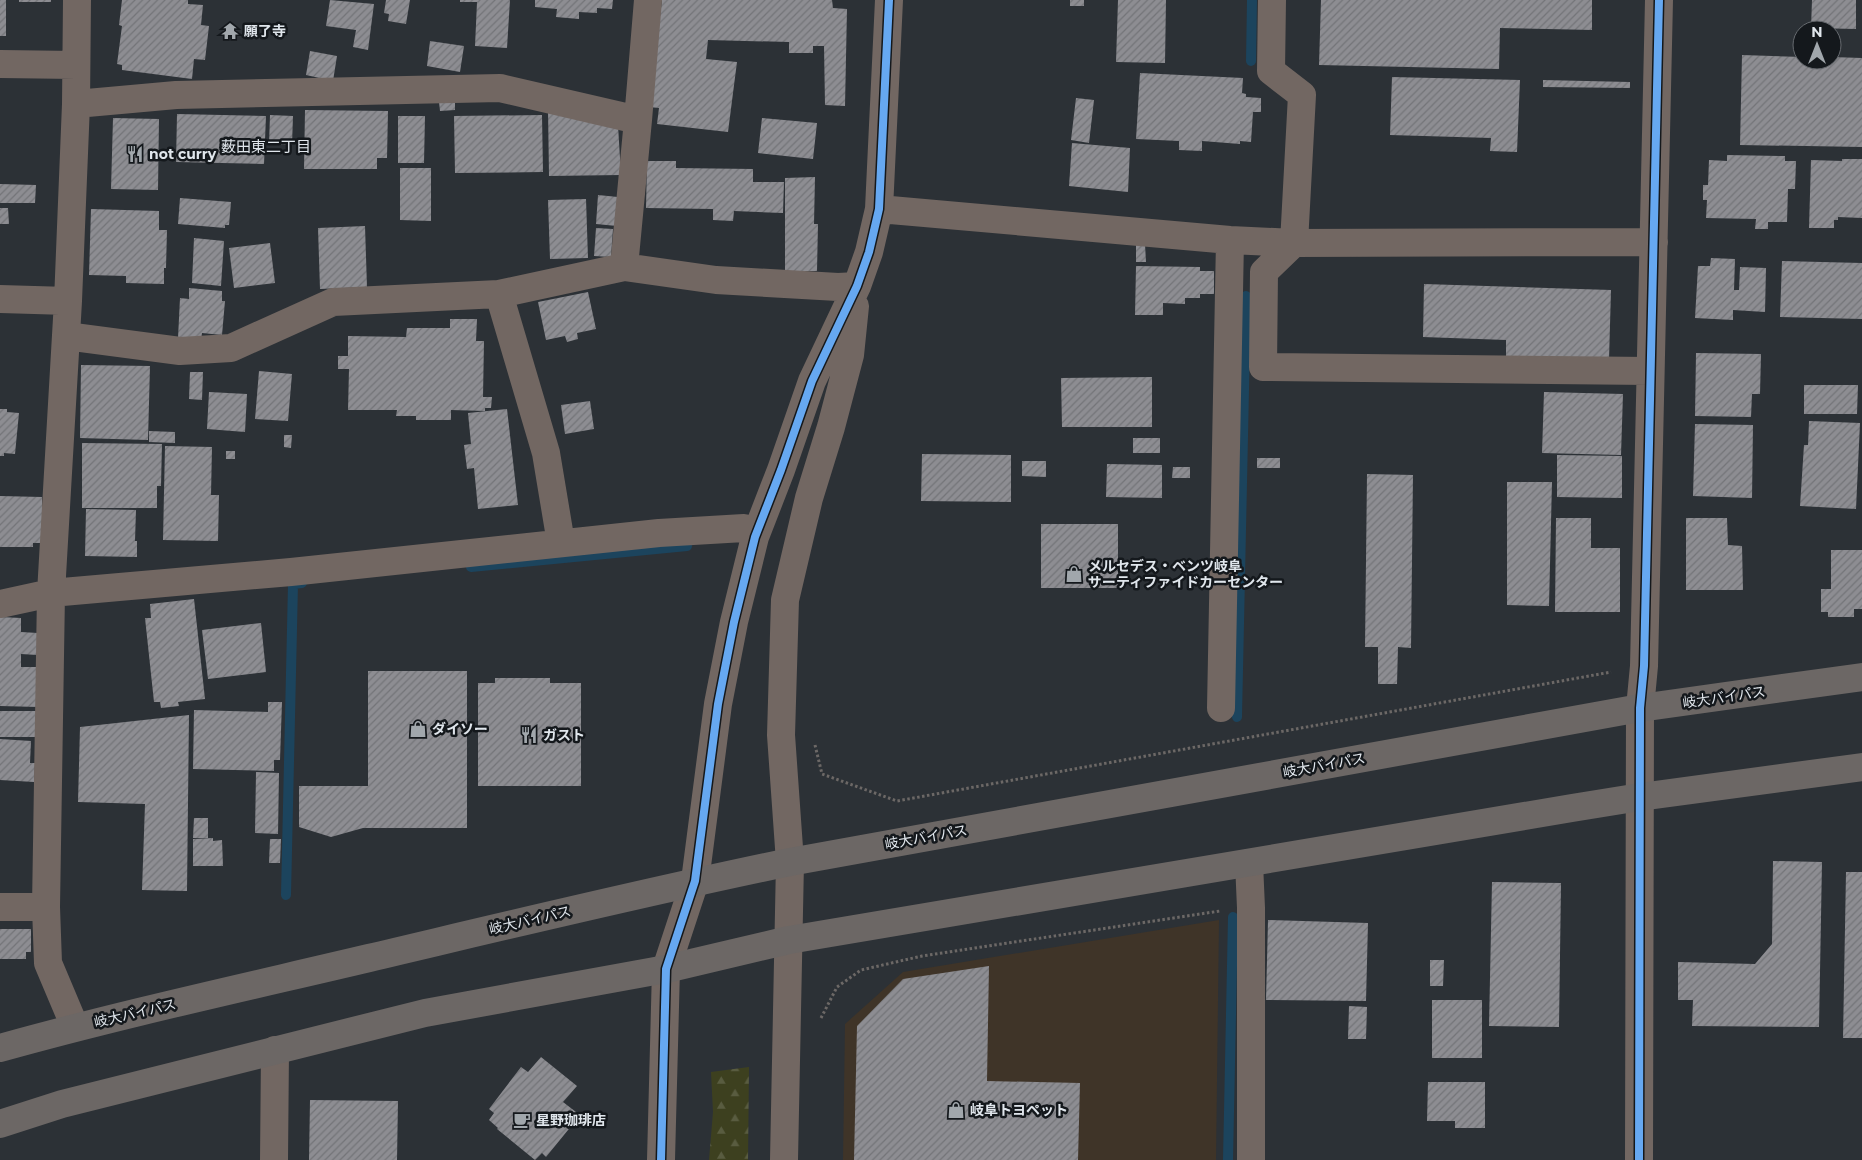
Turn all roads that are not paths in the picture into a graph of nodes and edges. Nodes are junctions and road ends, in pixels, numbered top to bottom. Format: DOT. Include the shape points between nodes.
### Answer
graph roads {
  1 [pos="76,0"];
  2 [pos="648,0"];
  3 [pos="889,0"];
  4 [pos="1272,0"];
  5 [pos="1659,0"];
  6 [pos="0,64"];
  7 [pos="76,64"];
  8 [pos="76,104"];
  9 [pos="638,120"];
  10 [pos="879,209"];
  11 [pos="1230,240"];
  12 [pos="1654,242"];
  13 [pos="1294,244"];
  14 [pos="624,267"];
  15 [pos="857,286"];
  16 [pos="499,294"];
  17 [pos="0,299"];
  18 [pos="68,301"];
  19 [pos="66,336"];
  20 [pos="1650,370"];
  21 [pos="755,538"];
  22 [pos="561,543"];
  23 [pos="51,593"];
  24 [pos="0,604"];
  25 [pos="1862,677"];
  26 [pos="1221,708"];
  27 [pos="1640,708"];
  28 [pos="1862,767"];
  29 [pos="1640,797"];
  30 [pos="790,862"];
  31 [pos="1249,863"];
  32 [pos="696,881"];
  33 [pos="0,907"];
  34 [pos="46,907"];
  35 [pos="789,940"];
  36 [pos="666,969"];
  37 [pos="74,1028"];
  38 [pos="0,1048"];
  39 [pos="275,1050"];
  40 [pos="0,1124"];
  41 [pos="274,1160"];
  42 [pos="661,1160"];
  43 [pos="784,1160"];
  44 [pos="1251,1160"];
  45 [pos="1639,1160"];
  1 -- 7 [label="street"];
  2 -- 9 [label="street"];
  3 -- 10 [label="street"];
  4 -- 13 [label="street" via="1271,71 1302,95"];
  5 -- 12 [label="street"];
  6 -- 7 [label="street"];
  7 -- 8 [label="street"];
  8 -- 9 [label="street" via="176,95 500,88"];
  8 -- 18 [label="street"];
  9 -- 14 [label="street"];
  10 -- 11 [label="street"];
  10 -- 15 [label="street" via="870,252"];
  11 -- 13 [label="street"];
  11 -- 26 [label="street"];
  12 -- 13 [label="street"];
  12 -- 20 [label="street"];
  13 -- 20 [label="street" via="1264,272 1263,366"];
  14 -- 15 [label="street" via="716,280"];
  14 -- 16 [label="street"];
  15 -- 21 [label="street" via="812,381"];
  15 -- 30 [label="street" via="850,355 809,498 786,600 781,735"];
  16 -- 19 [label="street" via="333,302 231,348 180,351"];
  16 -- 22 [label="street" via="546,453"];
  17 -- 18 [label="street"];
  18 -- 19 [label="street"];
  19 -- 23 [label="street"];
  20 -- 27 [label="street" via="1644,666"];
  21 -- 22 [label="street" via="744,528"];
  21 -- 32 [label="street" via="718,704"];
  22 -- 23 [label="street"];
  23 -- 24 [label="street"];
  23 -- 34 [label="street"];
  25 -- 27 [label="highway, 岐大バイパス"];
  27 -- 29 [label="street"];
  27 -- 30 [label="highway, 岐大バイパス"];
  28 -- 29 [label="highway"];
  29 -- 31 [label="highway"];
  29 -- 45 [label="street"];
  30 -- 32 [label="highway, 岐大バイパス"];
  30 -- 35 [label="street"];
  31 -- 35 [label="highway"];
  31 -- 44 [label="street"];
  32 -- 36 [label="street"];
  32 -- 37 [label="highway, 岐大バイパス"];
  33 -- 34 [label="street"];
  34 -- 37 [label="street" via="48,963"];
  35 -- 36 [label="highway"];
  35 -- 43 [label="street"];
  36 -- 39 [label="highway" via="425,1013"];
  36 -- 42 [label="street"];
  37 -- 38 [label="highway, 岐大バイパス"];
  39 -- 40 [label="highway" via="62,1104"];
  39 -- 41 [label="street"];
}
